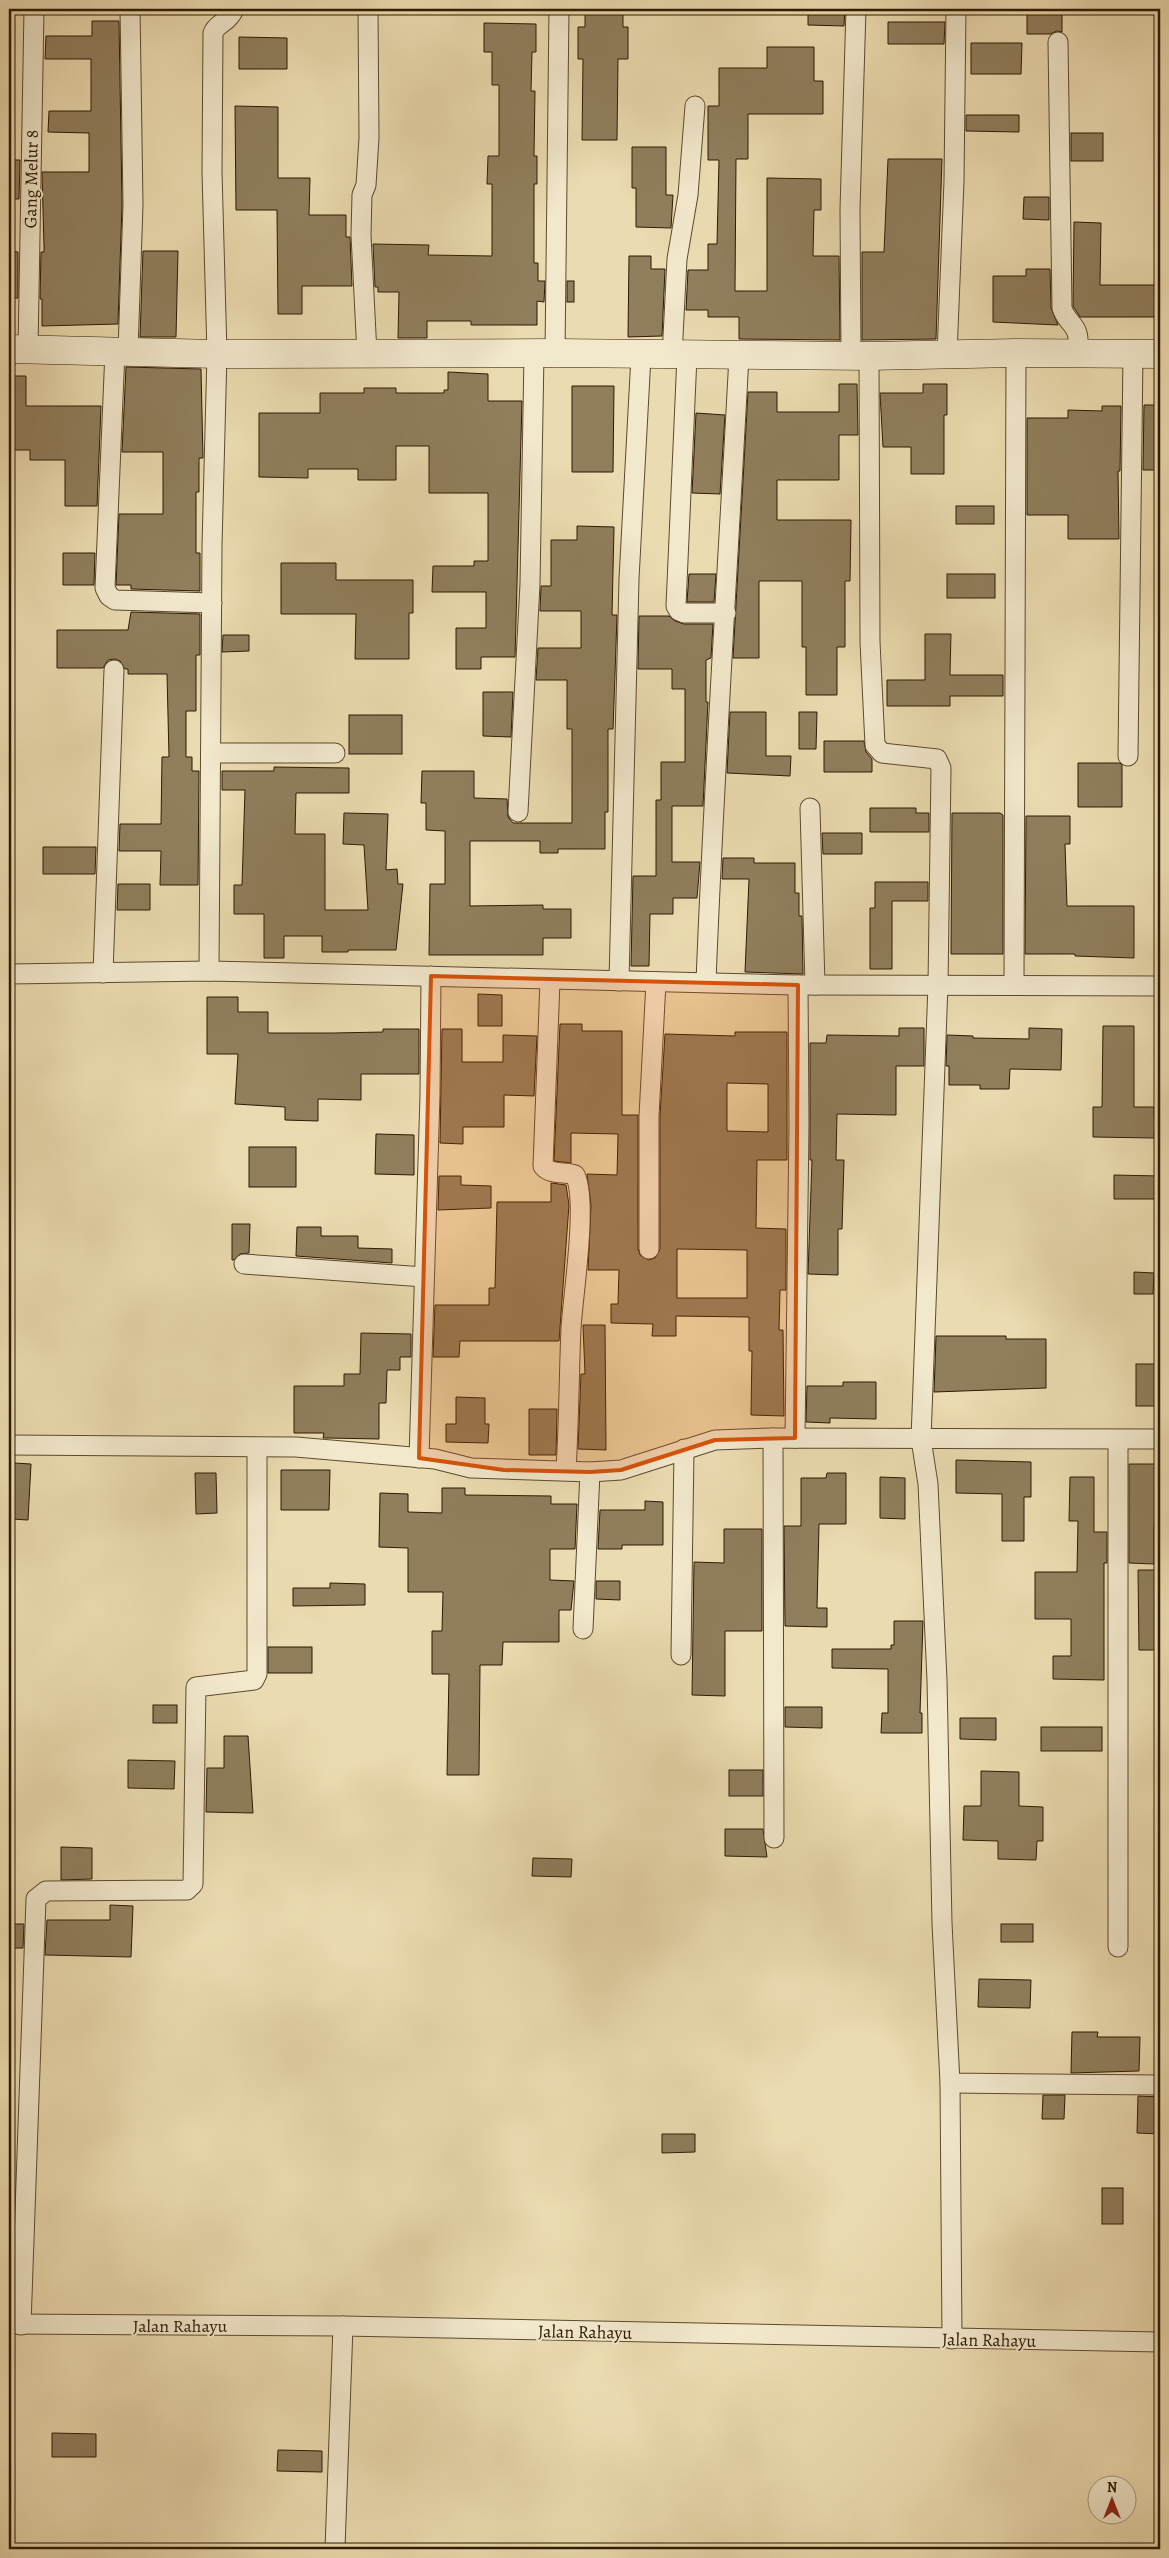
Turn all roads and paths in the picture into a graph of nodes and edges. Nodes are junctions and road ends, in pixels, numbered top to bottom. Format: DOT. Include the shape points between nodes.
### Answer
graph roads {
  1 [pos="34,9"];
  2 [pos="130,9"];
  3 [pos="234,9"];
  4 [pos="368,9"];
  5 [pos="559,9"];
  6 [pos="856,9"];
  7 [pos="956,9"];
  8 [pos="1058,42"];
  9 [pos="695,106"];
  10 [pos="19,349"];
  11 [pos="122,351"];
  12 [pos="1016,353"];
  13 [pos="217,354"];
  14 [pos="367,354"];
  15 [pos="545,354"];
  16 [pos="1078,354"];
  17 [pos="1133,354"];
  18 [pos="1160,354"];
  19 [pos="947,355"];
  20 [pos="641,356"];
  21 [pos="679,356"];
  22 [pos="739,356"];
  23 [pos="860,356"];
  24 [pos="212,603"];
  25 [pos="726,613"];
  26 [pos="114,670"];
  27 [pos="335,752"];
  28 [pos="212,753"];
  29 [pos="1128,756"];
  30 [pos="810,808"];
  31 [pos="518,812"];
  32 [pos="208,971"];
  33 [pos="103,973"];
  34 [pos="9,974"];
  35 [pos="431,976"];
  36 [pos="550,981"];
  37 [pos="618,981"];
  38 [pos="656,982"];
  39 [pos="706,982"];
  40 [pos="938,984"];
  41 [pos="1014,984"];
  42 [pos="806,985"];
  43 [pos="1160,986"];
  44 [pos="649,1249"];
  45 [pos="244,1264"];
  46 [pos="424,1278"];
  47 [pos="773,1438"];
  48 [pos="795,1438"];
  49 [pos="921,1439"];
  50 [pos="1160,1439"];
  51 [pos="1118,1440"];
  52 [pos="9,1445"];
  53 [pos="257,1448"];
  54 [pos="684,1449"];
  55 [pos="419,1458"];
  56 [pos="566,1470"];
  57 [pos="590,1472"];
  58 [pos="584,1628"];
  59 [pos="681,1655"];
  60 [pos="774,1838"];
  61 [pos="1118,1947"];
  62 [pos="950,2083"];
  63 [pos="1160,2086"];
  64 [pos="15,2325"];
  65 [pos="343,2326"];
  66 [pos="952,2339"];
  67 [pos="1160,2342"];
  68 [pos="335,2549"];
  1 -- 10 [label="street, Gang Melur 8"];
  2 -- 11 [label="street" via="133,205"];
  3 -- 13 [label="street" via="231,17 215,28 214,33 212,172"];
  4 -- 14 [label="street" via="370,138 366,185 362,195 361,235"];
  5 -- 15 [label="street"];
  6 -- 23 [label="street" via="850,209"];
  7 -- 19 [label="street"];
  8 -- 16 [label="street" via="1062,308 1066,320 1077,333"];
  9 -- 21 [label="street" via="688,195 677,259"];
  10 -- 11 [label="street"];
  11 -- 13 [label="street"];
  11 -- 24 [label="street" via="105,588 115,600"];
  12 -- 16 [label="street"];
  12 -- 19 [label="street"];
  12 -- 41 [label="street"];
  13 -- 14 [label="street"];
  13 -- 24 [label="street"];
  14 -- 15 [label="street"];
  15 -- 20 [label="street"];
  15 -- 31 [label="street"];
  16 -- 17 [label="street"];
  17 -- 18 [label="street"];
  17 -- 29 [label="street"];
  19 -- 23 [label="street"];
  20 -- 21 [label="street"];
  20 -- 37 [label="street" via="630,579"];
  21 -- 22 [label="street"];
  21 -- 25 [label="street" via="676,606 684,613"];
  22 -- 23 [label="street"];
  22 -- 25 [label="street"];
  23 -- 40 [label="street" via="875,745 882,753 937,758 942,768"];
  24 -- 28 [label="street"];
  25 -- 39 [label="street" via="713,801"];
  26 -- 33 [label="street"];
  27 -- 28 [label="street"];
  28 -- 32 [label="street"];
  30 -- 42 [label="street"];
  32 -- 33 [label="street"];
  32 -- 35 [label="street"];
  33 -- 34 [label="street"];
  35 -- 36 [label="street"];
  35 -- 46 [label="street"];
  36 -- 37 [label="street"];
  36 -- 56 [label="street" via="543,1166 556,1173 575,1175 579,1182 580,1224"];
  37 -- 38 [label="street"];
  38 -- 39 [label="street"];
  38 -- 44 [label="street" via="649,1116"];
  39 -- 42 [label="street"];
  40 -- 41 [label="street"];
  40 -- 42 [label="street"];
  40 -- 49 [label="street"];
  41 -- 43 [label="street"];
  42 -- 48 [label="street" via="799,1124"];
  45 -- 46 [label="street"];
  46 -- 55 [label="street"];
  47 -- 48 [label="street"];
  47 -- 54 [label="street" via="716,1440"];
  47 -- 60 [label="street"];
  48 -- 49 [label="street"];
  49 -- 51 [label="street"];
  49 -- 62 [label="street" via="928,1484 937,1680 942,1923"];
  50 -- 51 [label="street"];
  51 -- 61 [label="street"];
  52 -- 53 [label="street"];
  53 -- 55 [label="street" via="296,1447"];
  53 -- 64 [label="street" via="257,1672 254,1680 196,1687 193,1884 187,1890 46,1891 36,1899"];
  54 -- 57 [label="street" via="621,1470"];
  54 -- 59 [label="street"];
  55 -- 56 [label="street" via="471,1468"];
  56 -- 57 [label="street"];
  57 -- 58 [label="street"];
  62 -- 63 [label="street"];
  62 -- 66 [label="street"];
  64 -- 65 [label="street, Jalan Rahayu"];
  65 -- 66 [label="street, Jalan Rahayu"];
  65 -- 68 [label="street"];
  66 -- 67 [label="street, Jalan Rahayu"];
}
